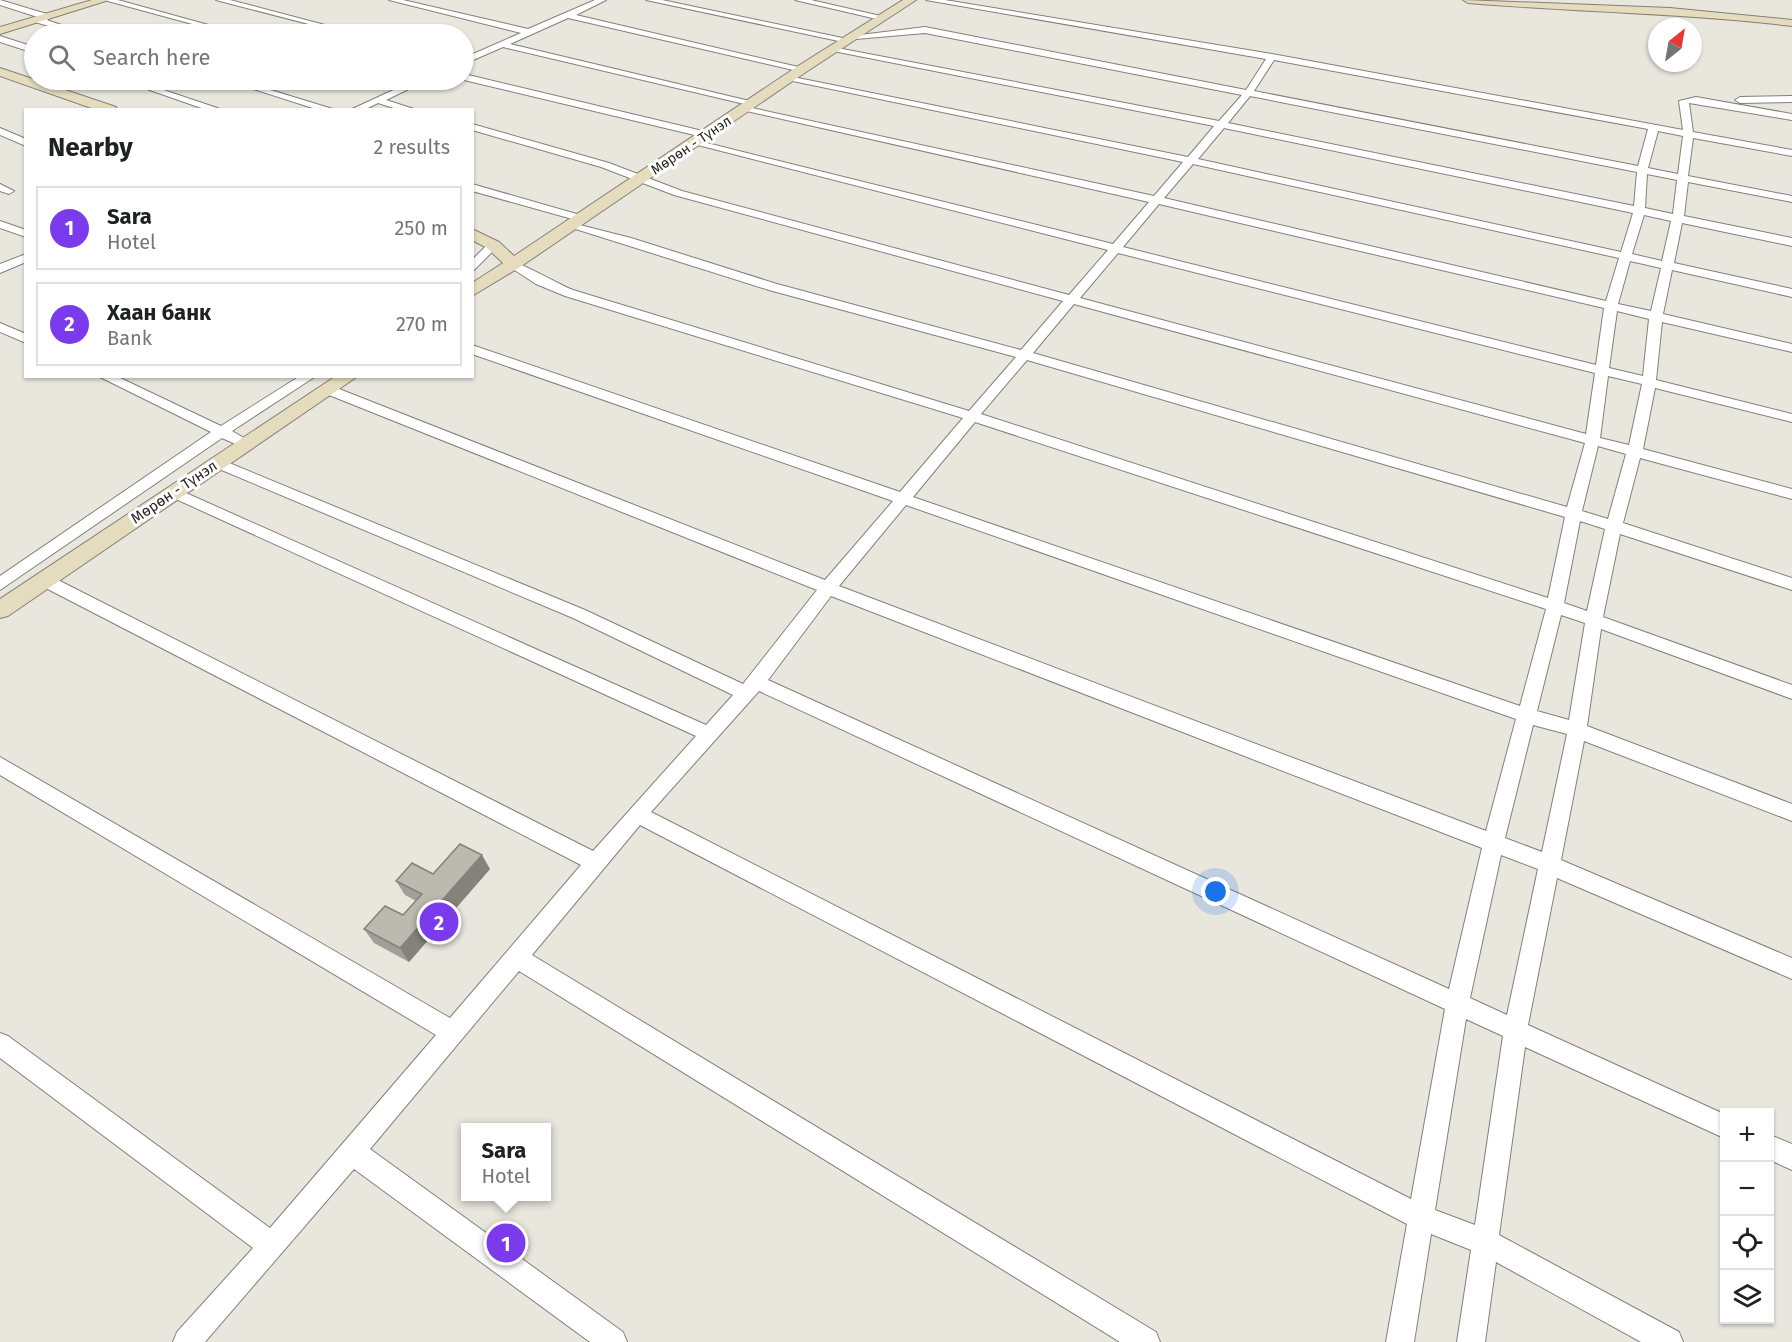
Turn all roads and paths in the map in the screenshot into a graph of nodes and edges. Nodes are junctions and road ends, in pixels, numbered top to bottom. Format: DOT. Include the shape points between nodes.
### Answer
graph roads {
  1 [pos="220,0"];
  2 [pos="393,0"];
  3 [pos="569,0"];
  4 [pos="602,0"];
  5 [pos="650,0"];
  6 [pos="800,0"];
  7 [pos="911,0"];
  8 [pos="930,0"];
  9 [pos="1468,0"];
  10 [pos="97,1"];
  11 [pos="0,2"];
  12 [pos="591,5"];
  13 [pos="566,15"];
  14 [pos="881,17"];
  15 [pos="42,19"];
  16 [pos="1792,23"];
  17 [pos="24,24"];
  18 [pos="24,24"];
  19 [pos="56,24"];
  20 [pos="195,24"];
  21 [pos="315,24"];
  22 [pos="0,31"];
  23 [pos="528,32"];
  24 [pos="852,38"];
  25 [pos="0,39"];
  26 [pos="500,44"];
  27 [pos="24,47"];
  28 [pos="832,50"];
  29 [pos="474,56"];
  30 [pos="1272,57"];
  31 [pos="802,69"];
  32 [pos="0,72"];
  33 [pos="788,79"];
  34 [pos="24,80"];
  35 [pos="474,80"];
  36 [pos="53,90"];
  37 [pos="157,90"];
  38 [pos="264,90"];
  39 [pos="399,90"];
  40 [pos="1249,92"];
  41 [pos="1792,99"];
  42 [pos="377,100"];
  43 [pos="1696,100"];
  44 [pos="748,106"];
  45 [pos="105,108"];
  46 [pos="212,108"];
  47 [pos="324,108"];
  48 [pos="359,108"];
  49 [pos="405,108"];
  50 [pos="1792,117"];
  51 [pos="1219,124"];
  52 [pos="1654,126"];
  53 [pos="474,128"];
  54 [pos="0,131"];
  55 [pos="1688,133"];
  56 [pos="701,139"];
  57 [pos="24,142"];
  58 [pos="1792,153"];
  59 [pos="1189,160"];
  60 [pos="1642,170"];
  61 [pos="1682,177"];
  62 [pos="641,179"];
  63 [pos="474,188"];
  64 [pos="1792,199"];
  65 [pos="1156,200"];
  66 [pos="1639,211"];
  67 [pos="1678,218"];
  68 [pos="577,222"];
  69 [pos="0,224"];
  70 [pos="24,233"];
  71 [pos="474,235"];
  72 [pos="1792,242"];
  73 [pos="493,245"];
  74 [pos="1114,249"];
  75 [pos="1626,255"];
  76 [pos="0,257"];
  77 [pos="20,260"];
  78 [pos="514,264"];
  79 [pos="1667,264"];
  80 [pos="474,266"];
  81 [pos="0,269"];
  82 [pos="474,290"];
  83 [pos="1792,293"];
  84 [pos="1071,300"];
  85 [pos="1611,307"];
  86 [pos="1656,316"];
  87 [pos="0,327"];
  88 [pos="24,338"];
  89 [pos="1792,348"];
  90 [pos="474,350"];
  91 [pos="1025,355"];
  92 [pos="1600,371"];
  93 [pos="108,378"];
  94 [pos="307,378"];
  95 [pos="346,378"];
  96 [pos="1649,383"];
  97 [pos="329,390"];
  98 [pos="972,416"];
  99 [pos="1792,418"];
  100 [pos="221,432"];
  101 [pos="1593,439"];
  102 [pos="247,444"];
  103 [pos="1635,450"];
  104 [pos="217,463"];
  105 [pos="172,492"];
  106 [pos="1792,494"];
  107 [pos="903,499"];
  108 [pos="1573,515"];
  109 [pos="1614,526"];
  110 [pos="44,580"];
  111 [pos="0,584"];
  112 [pos="1792,584"];
  113 [pos="828,588"];
  114 [pos="1555,606"];
  115 [pos="0,610"];
  116 [pos="1594,620"];
  117 [pos="751,687"];
  118 [pos="1792,692"];
  119 [pos="1525,715"];
  120 [pos="1577,730"];
  121 [pos="711,735"];
  122 [pos="0,765"];
  123 [pos="1792,813"];
  124 [pos="637,814"];
  125 [pos="1494,844"];
  126 [pos="596,863"];
  127 [pos="1548,864"];
  128 [pos="516,957"];
  129 [pos="1792,969"];
  130 [pos="1457,1004"];
  131 [pos="1516,1029"];
  132 [pos="453,1032"];
  133 [pos="0,1044"];
  134 [pos="1720,1124"];
  135 [pos="1774,1149"];
  136 [pos="352,1152"];
  137 [pos="1792,1157"];
  138 [pos="1420,1217"];
  139 [pos="1487,1243"];
  140 [pos="272,1246"];
  141 [pos="187,1342"];
  142 [pos="613,1342"];
  143 [pos="1146,1342"];
  144 [pos="1400,1342"];
  145 [pos="1471,1342"];
  146 [pos="1669,1342"];
  1 -- 21 [label="street"];
  2 -- 23 [label="street"];
  3 -- 12 [label="street"];
  4 -- 12 [label="street"];
  5 -- 24 [label="street"];
  6 -- 14 [label="street"];
  7 -- 14 [label="street, Мөрөн - Түнэл"];
  8 -- 30 [label="street"];
  9 -- 16 [label="street" via="1700,12"];
  10 -- 15 [label="street"];
  10 -- 20 [label="street"];
  11 -- 15 [label="street"];
  12 -- 13 [label="street"];
  13 -- 23 [label="street"];
  13 -- 31 [label="street"];
  14 -- 24 [label="street, Мөрөн - Түнэл"];
  15 -- 17 [label="street"];
  15 -- 19 [label="street"];
  18 -- 22 [label="street"];
  23 -- 26 [label="street"];
  24 -- 28 [label="street, Мөрөн - Түнэл"];
  24 -- 40 [label="street" via="925,30"];
  25 -- 27 [label="street"];
  26 -- 29 [label="street"];
  26 -- 44 [label="street"];
  28 -- 31 [label="street, Мөрөн - Түнэл"];
  28 -- 51 [label="street"];
  30 -- 40 [label="street"];
  30 -- 52 [label="street"];
  31 -- 33 [label="street, Мөрөн - Түнэл"];
  32 -- 34 [label="street"];
  33 -- 44 [label="street, Мөрөн - Түнэл"];
  33 -- 59 [label="street"];
  35 -- 56 [label="street"];
  36 -- 45 [label="street"];
  37 -- 46 [label="street"];
  38 -- 47 [label="street"];
  39 -- 42 [label="street"];
  40 -- 51 [label="street"];
  40 -- 60 [label="street"];
  41 -- 43 [label="street"];
  42 -- 48 [label="street"];
  42 -- 49 [label="street"];
  43 -- 50 [label="street"];
  43 -- 55 [label="street" via="1684,101"];
  44 -- 56 [label="street, Мөрөн - Түнэл"];
  44 -- 65 [label="street"];
  51 -- 59 [label="street"];
  51 -- 66 [label="street"];
  52 -- 55 [label="street"];
  52 -- 60 [label="street"];
  53 -- 62 [label="street"];
  54 -- 57 [label="street"];
  55 -- 58 [label="street"];
  55 -- 61 [label="street"];
  56 -- 62 [label="street, Мөрөн - Түнэл"];
  56 -- 74 [label="street"];
  59 -- 65 [label="street"];
  59 -- 75 [label="street"];
  60 -- 61 [label="street"];
  60 -- 66 [label="street"];
  61 -- 64 [label="street"];
  61 -- 67 [label="street"];
  62 -- 68 [label="street, Мөрөн - Түнэл"];
  62 -- 84 [label="street" via="678,193"];
  63 -- 68 [label="street"];
  65 -- 74 [label="street"];
  65 -- 85 [label="street"];
  66 -- 67 [label="street"];
  66 -- 75 [label="street"];
  67 -- 72 [label="street"];
  67 -- 79 [label="street"];
  68 -- 78 [label="street, Мөрөн - Түнэл"];
  68 -- 91 [label="street" via="773,287"];
  69 -- 70 [label="street"];
  71 -- 73 [label="street"];
  73 -- 78 [label="street"];
  73 -- 80 [label="street"];
  74 -- 84 [label="street"];
  74 -- 92 [label="street"];
  75 -- 79 [label="street"];
  75 -- 85 [label="street"];
  76 -- 77 [label="street"];
  77 -- 81 [label="street"];
  78 -- 82 [label="street, Мөрөн - Түнэл"];
  78 -- 98 [label="street" via="569,293"];
  79 -- 83 [label="street"];
  79 -- 86 [label="street"];
  84 -- 91 [label="street"];
  84 -- 101 [label="street"];
  85 -- 86 [label="street"];
  85 -- 92 [label="street"];
  86 -- 89 [label="street"];
  86 -- 96 [label="street"];
  87 -- 88 [label="street"];
  90 -- 107 [label="street"];
  91 -- 98 [label="street"];
  91 -- 108 [label="street"];
  92 -- 96 [label="street"];
  92 -- 101 [label="street"];
  93 -- 100 [label="street"];
  94 -- 100 [label="street"];
  95 -- 97 [label="street, Мөрөн - Түнэл"];
  96 -- 99 [label="street"];
  96 -- 103 [label="street"];
  97 -- 102 [label="street, Мөрөн - Түнэл"];
  97 -- 113 [label="street"];
  98 -- 107 [label="street"];
  98 -- 114 [label="street"];
  100 -- 102 [label="street"];
  100 -- 111 [label="street"];
  101 -- 103 [label="street"];
  101 -- 108 [label="street"];
  102 -- 104 [label="street, Мөрөн - Түнэл"];
  103 -- 106 [label="street"];
  103 -- 109 [label="street"];
  104 -- 105 [label="street, Мөрөн - Түнэл"];
  104 -- 117 [label="street"];
  105 -- 110 [label="street, Мөрөн - Түнэл"];
  105 -- 121 [label="street"];
  107 -- 113 [label="street"];
  107 -- 119 [label="street"];
  108 -- 109 [label="street"];
  108 -- 114 [label="street"];
  109 -- 112 [label="street"];
  109 -- 116 [label="street"];
  110 -- 115 [label="street, Мөрөн - Түнэл"];
  110 -- 126 [label="street"];
  113 -- 117 [label="street"];
  113 -- 125 [label="street"];
  114 -- 116 [label="street"];
  114 -- 119 [label="street"];
  116 -- 118 [label="street"];
  116 -- 120 [label="street"];
  117 -- 121 [label="street"];
  117 -- 130 [label="street"];
  119 -- 120 [label="street"];
  119 -- 125 [label="street"];
  120 -- 123 [label="street"];
  120 -- 127 [label="street"];
  121 -- 124 [label="street"];
  122 -- 132 [label="street"];
  124 -- 126 [label="street"];
  124 -- 138 [label="street"];
  125 -- 127 [label="street"];
  125 -- 130 [label="street"];
  126 -- 128 [label="street"];
  127 -- 129 [label="street"];
  127 -- 131 [label="street"];
  128 -- 132 [label="street"];
  128 -- 143 [label="street"];
  130 -- 131 [label="street"];
  130 -- 138 [label="street"];
  131 -- 134 [label="street"];
  131 -- 139 [label="street"];
  132 -- 136 [label="street"];
  133 -- 140 [label="street"];
  135 -- 137 [label="street"];
  136 -- 140 [label="street"];
  136 -- 142 [label="street"];
  138 -- 139 [label="street"];
  138 -- 144 [label="street"];
  139 -- 145 [label="street"];
  139 -- 146 [label="street"];
  140 -- 141 [label="street"];
}
